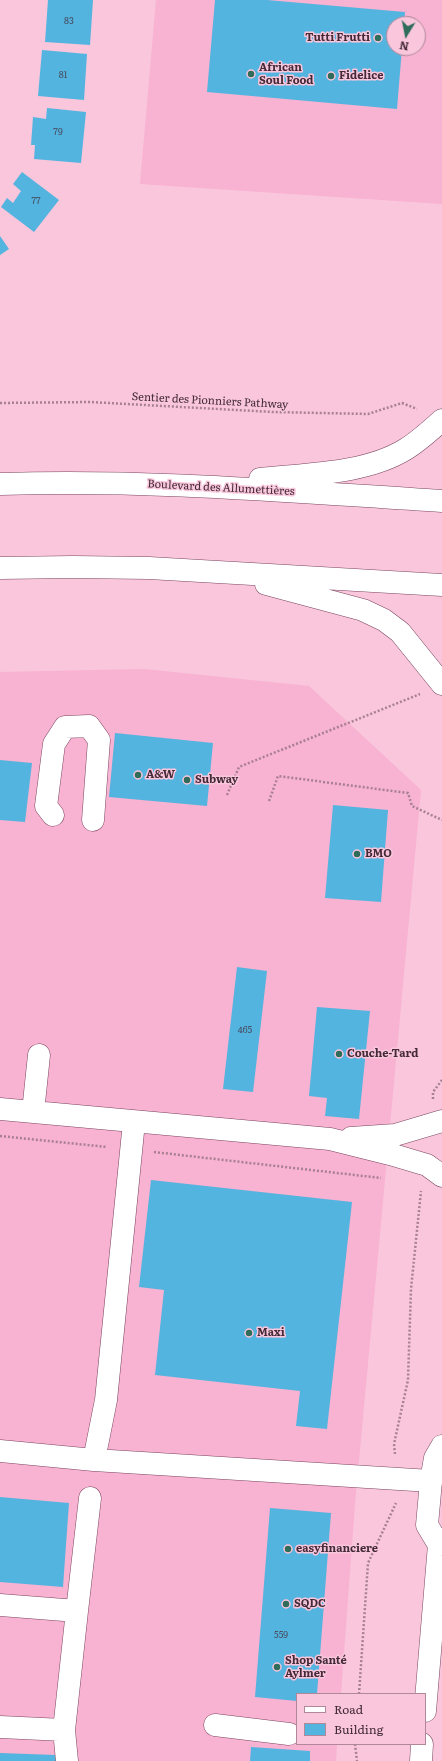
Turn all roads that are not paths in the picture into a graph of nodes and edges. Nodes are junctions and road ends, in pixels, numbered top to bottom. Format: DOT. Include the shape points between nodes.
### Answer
graph roads {
  1 [pos="442,420"];
  2 [pos="0,484"];
  3 [pos="204,486"];
  4 [pos="442,501"];
  5 [pos="0,568"];
  6 [pos="220,572"];
  7 [pos="442,585"];
  8 [pos="433,688"];
  9 [pos="53,815"];
  10 [pos="93,820"];
  11 [pos="39,1055"];
  12 [pos="0,1109"];
  13 [pos="33,1112"];
  14 [pos="134,1122"];
  15 [pos="437,1123"];
  16 [pos="330,1140"];
  17 [pos="434,1170"];
  18 [pos="442,1446"];
  19 [pos="0,1452"];
  20 [pos="94,1460"];
  21 [pos="431,1481"];
  22 [pos="90,1498"];
  23 [pos="441,1542"];
  24 [pos="0,1604"];
  25 [pos="77,1611"];
  26 [pos="426,1700"];
  27 [pos="215,1725"];
  28 [pos="0,1727"];
  29 [pos="64,1730"];
  30 [pos="289,1734"];
  31 [pos="422,1745"];
  32 [pos="67,1761"];
  33 [pos="421,1761"];
  1 -- 3 [label="main road" via="406,449 359,467"];
  2 -- 3 [label="main road, Boulevard des Allumettières" via="122,483"];
  3 -- 4 [label="main road, Boulevard des Allumettières"];
  5 -- 6 [label="main road" via="88,567"];
  6 -- 7 [label="main road"];
  6 -- 8 [label="main road" via="363,610 384,620 400,632"];
  9 -- 10 [label="main road" via="46,806 54,744 65,727 89,726 99,740"];
  11 -- 13 [label="main road"];
  12 -- 13 [label="main road"];
  13 -- 14 [label="main road"];
  14 -- 16 [label="main road"];
  14 -- 20 [label="main road" via="106,1400"];
  15 -- 16 [label="main road" via="395,1134"];
  16 -- 17 [label="main road" via="390,1154"];
  18 -- 21 [label="main road" via="435,1458"];
  19 -- 20 [label="main road"];
  20 -- 21 [label="main road"];
  21 -- 23 [label="main road" via="427,1525"];
  22 -- 25 [label="main road"];
  23 -- 26 [label="main road"];
  24 -- 25 [label="main road"];
  25 -- 29 [label="main road"];
  27 -- 30 [label="main road"];
  28 -- 29 [label="main road"];
  29 -- 32 [label="main road"];
  31 -- 33 [label="main road"];
}
